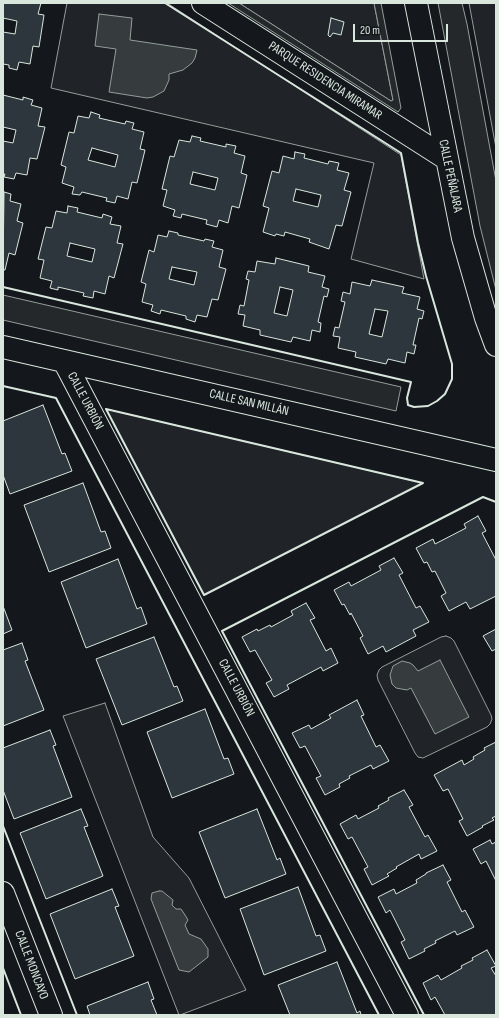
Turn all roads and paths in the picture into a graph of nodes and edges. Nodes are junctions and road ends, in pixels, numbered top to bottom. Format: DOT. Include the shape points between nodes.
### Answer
graph roads {
  1 [pos="203,3"];
  2 [pos="416,3"];
  3 [pos="447,159"];
  4 [pos="496,345"];
  5 [pos="3,347"];
  6 [pos="64,361"];
  7 [pos="496,460"];
  8 [pos="3,893"];
  9 [pos="51,1015"];
  10 [pos="407,1015"];
  1 -- 3 [label="street, PARQUE RESIDENCIA MIRAMAR"];
  2 -- 3 [label="street, CALLE PEÑALARA"];
  3 -- 4 [label="street, CALLE PEÑALARA" via="463,238"];
  5 -- 6 [label="street, CALLE SAN MILLÁN"];
  6 -- 7 [label="street, CALLE SAN MILLÁN"];
  6 -- 10 [label="street, CALLE URBIÓN"];
  8 -- 9 [label="street, CALLE MONCAYO"];
}
